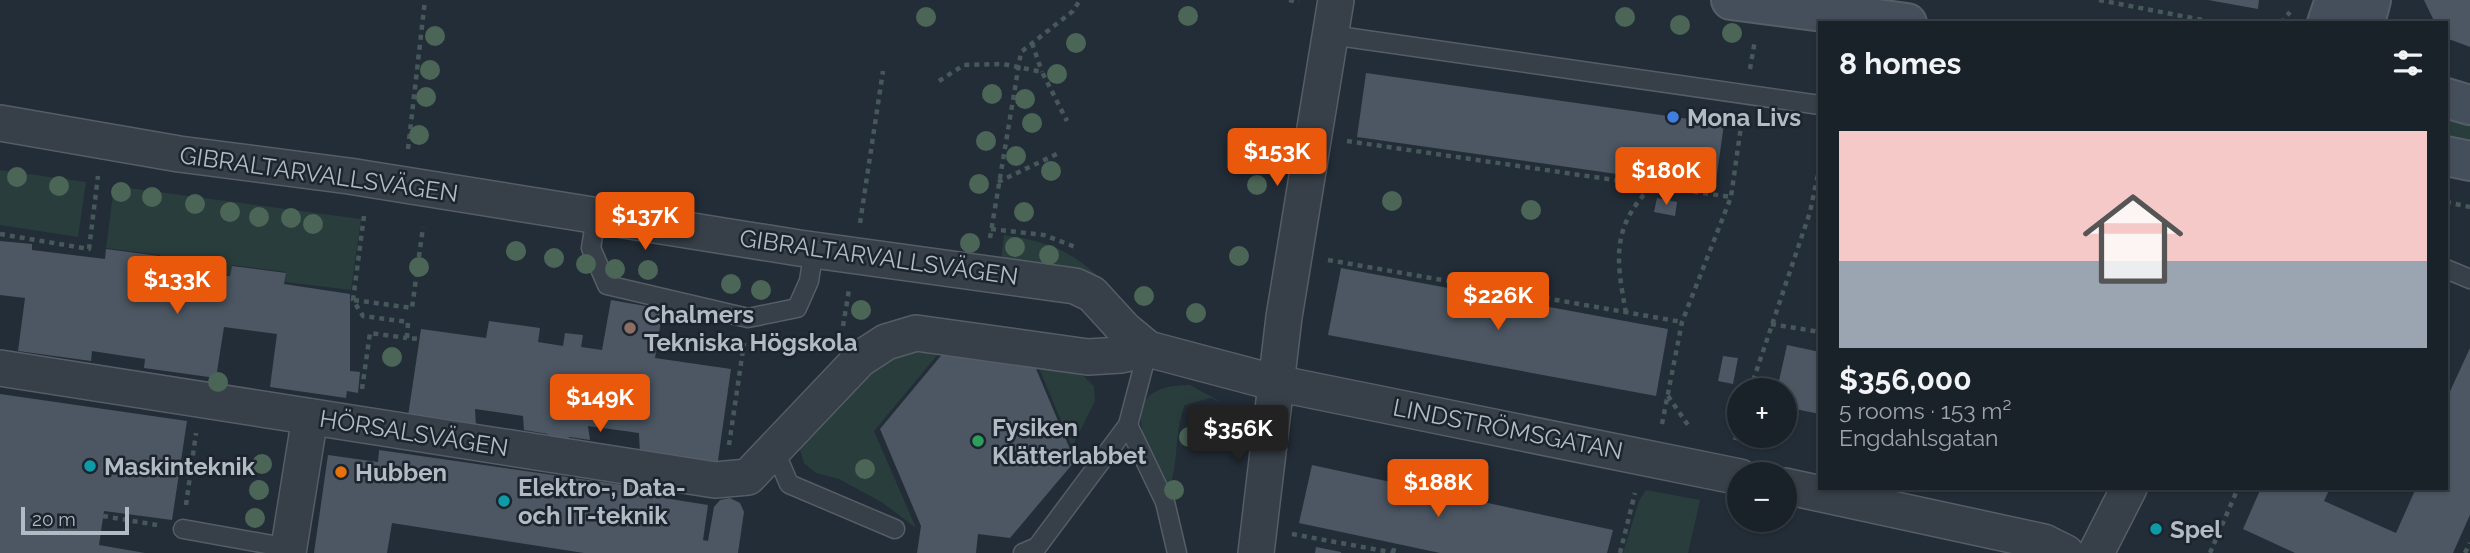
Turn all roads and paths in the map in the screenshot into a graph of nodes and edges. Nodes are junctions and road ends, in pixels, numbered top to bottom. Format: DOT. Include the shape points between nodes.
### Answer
graph roads {
  1 [pos="425,0"];
  2 [pos="1336,0"];
  3 [pos="2099,0"];
  4 [pos="2335,0"];
  5 [pos="2371,0"];
  6 [pos="1746,2"];
  7 [pos="1892,21"];
  8 [pos="2208,21"];
  9 [pos="2328,21"];
  10 [pos="2366,21"];
  11 [pos="1331,35"];
  12 [pos="1032,43"];
  13 [pos="883,71"];
  14 [pos="1042,72"];
  15 [pos="939,81"];
  16 [pos="1746,94"];
  17 [pos="2448,98"];
  18 [pos="2470,104"];
  19 [pos="1818,105"];
  20 [pos="1729,114"];
  21 [pos="1743,116"];
  22 [pos="1756,118"];
  23 [pos="1067,121"];
  24 [pos="0,123"];
  25 [pos="1338,140"];
  26 [pos="1059,153"];
  27 [pos="2448,156"];
  28 [pos="2470,161"];
  29 [pos="1818,174"];
  30 [pos="97,176"];
  31 [pos="998,183"];
  32 [pos="403,186"];
  33 [pos="1652,186"];
  34 [pos="1731,197"];
  35 [pos="2448,202"];
  36 [pos="2470,207"];
  37 [pos="364,216"];
  38 [pos="596,217"];
  39 [pos="423,227"];
  40 [pos="991,229"];
  41 [pos="0,234"];
  42 [pos="814,249"];
  43 [pos="1086,253"];
  44 [pos="855,256"];
  45 [pos="1320,258"];
  46 [pos="2448,270"];
  47 [pos="2470,279"];
  48 [pos="353,300"];
  49 [pos="348,309"];
  50 [pos="358,311"];
  51 [pos="1626,313"];
  52 [pos="748,318"];
  53 [pos="1682,322"];
  54 [pos="1771,324"];
  55 [pos="1818,332"];
  56 [pos="842,335"];
  57 [pos="407,338"];
  58 [pos="419,340"];
  59 [pos="1148,349"];
  60 [pos="0,368"];
  61 [pos="1754,378"];
  62 [pos="1276,383"];
  63 [pos="362,386"];
  64 [pos="1668,396"];
  65 [pos="200,399"];
  66 [pos="310,417"];
  67 [pos="1128,425"];
  68 [pos="1700,429"];
  69 [pos="1661,431"];
  70 [pos="1724,434"];
  71 [pos="1727,434"];
  72 [pos="728,451"];
  73 [pos="775,451"];
  74 [pos="1727,474"];
  75 [pos="1637,486"];
  76 [pos="1797,489"];
  77 [pos="2128,490"];
  78 [pos="2237,490"];
  79 [pos="103,516"];
  80 [pos="895,528"];
  81 [pos="183,529"];
  82 [pos="1290,533"];
  83 [pos="2470,542"];
  84 [pos="1395,544"];
  85 [pos="2109,549"];
  86 [pos="288,551"];
  87 [pos="1023,553"];
  88 [pos="1177,553"];
  89 [pos="1256,553"];
  90 [pos="1394,553"];
  91 [pos="1620,553"];
  92 [pos="2066,553"];
  93 [pos="2211,553"];
  94 [pos="2465,553"];
  1 -- 32 [label="path"];
  2 -- 11 [label="street"];
  3 -- 8 [label="path"];
  4 -- 9 [label="street"];
  5 -- 10 [label="street"];
  6 -- 7 [label="street"];
  6 -- 16 [label="path"];
  11 -- 16 [label="lane"];
  11 -- 62 [label="street"];
  12 -- 14 [label="path"];
  13 -- 44 [label="path"];
  14 -- 15 [label="path" via="1003,64 964,65"];
  14 -- 23 [label="path"];
  16 -- 19 [label="lane"];
  17 -- 18 [label="street"];
  20 -- 21 [label="path"];
  21 -- 22 [label="path"];
  21 -- 34 [label="path"];
  24 -- 32 [label="street, GIBRALTARVALLSVÄGEN" via="179,155"];
  25 -- 33 [label="path"];
  26 -- 31 [label="path"];
  27 -- 28 [label="street"];
  29 -- 54 [label="path" via="1810,212"];
  30 -- 41 [label="path" via="89,249"];
  32 -- 38 [label="street, GIBRALTARVALLSVÄGEN"];
  33 -- 34 [label="path"];
  33 -- 51 [label="path" via="1630,209 1622,226 1619,255"];
  34 -- 53 [label="path"];
  35 -- 36 [label="path"];
  37 -- 48 [label="path"];
  38 -- 42 [label="street, GIBRALTARVALLSVÄGEN"];
  38 -- 52 [label="lane" via="591,248 607,285"];
  39 -- 48 [label="path" via="412,308"];
  40 -- 43 [label="path" via="1044,235"];
  42 -- 44 [label="street, GIBRALTARVALLSVÄGEN"];
  42 -- 52 [label="lane" via="809,281 797,308"];
  44 -- 56 [label="path"];
  44 -- 59 [label="street, GIBRALTARVALLSVÄGEN" via="1075,286 1092,294"];
  45 -- 51 [label="path"];
  46 -- 47 [label="lane"];
  48 -- 50 [label="path"];
  49 -- 50 [label="path"];
  50 -- 57 [label="path" via="362,316 408,322"];
  51 -- 53 [label="path"];
  52 -- 72 [label="path"];
  53 -- 64 [label="path"];
  54 -- 55 [label="path"];
  54 -- 61 [label="path"];
  57 -- 58 [label="path"];
  57 -- 63 [label="path" via="370,333"];
  59 -- 62 [label="street, GIBRALTARVALLSVÄGEN"];
  59 -- 67 [label="lane"];
  59 -- 73 [label="street, HÖRSALSVÄGEN" via="1088,357 916,333 886,342 860,359"];
  60 -- 65 [label="street, HÖRSALSVÄGEN"];
  62 -- 74 [label="street, LINDSTRÖMSGATAN"];
  62 -- 89 [label="street"];
  64 -- 68 [label="path" via="1688,427"];
  64 -- 69 [label="path"];
  65 -- 66 [label="street, HÖRSALSVÄGEN"];
  65 -- 81 [label="path"];
  66 -- 73 [label="street, HÖRSALSVÄGEN" via="715,480 748,477"];
  66 -- 86 [label="street"];
  67 -- 87 [label="lane" via="1037,547"];
  67 -- 88 [label="lane" via="1165,502"];
  70 -- 71 [label="path"];
  73 -- 80 [label="lane" via="789,484"];
  75 -- 91 [label="path"];
  76 -- 92 [label="street" via="2044,542"];
  77 -- 85 [label="street"];
  78 -- 93 [label="path"];
  79 -- 81 [label="path"];
  81 -- 86 [label="lane"];
  82 -- 90 [label="path"];
  83 -- 94 [label="path"];
  84 -- 90 [label="path"];
}
